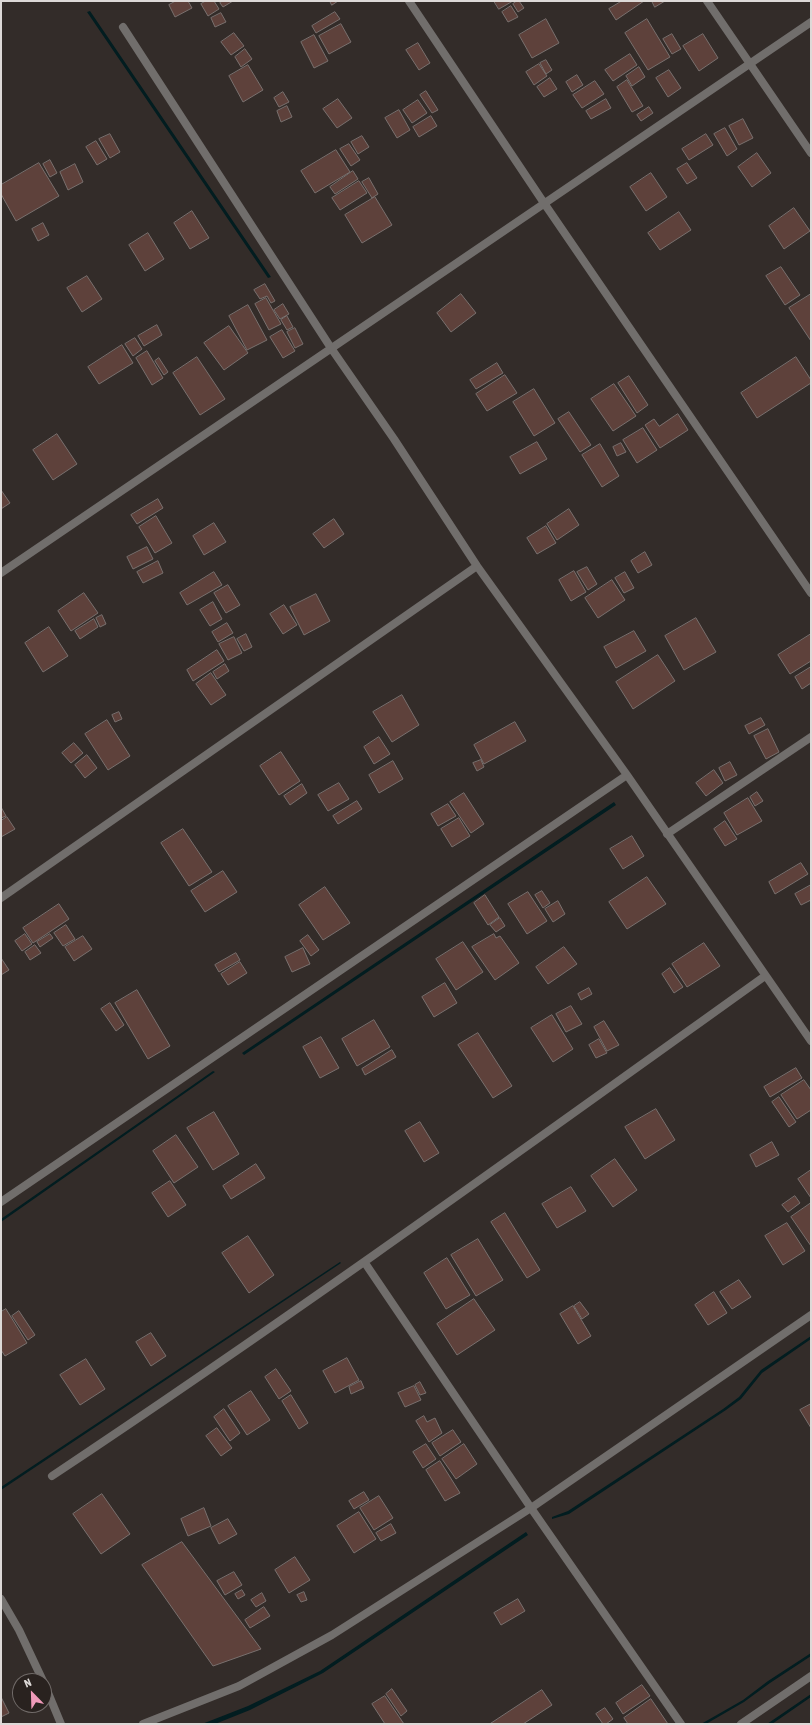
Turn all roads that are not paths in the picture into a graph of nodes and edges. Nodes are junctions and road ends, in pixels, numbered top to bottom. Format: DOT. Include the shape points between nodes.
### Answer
graph roads {
  1 [pos="409,1"];
  2 [pos="707,1"];
  3 [pos="811,22"];
  4 [pos="123,28"];
  5 [pos="749,64"];
  6 [pos="811,153"];
  7 [pos="544,203"];
  8 [pos="331,348"];
  9 [pos="477,566"];
  10 [pos="1,573"];
  11 [pos="811,593"];
  12 [pos="811,737"];
  13 [pos="627,775"];
  14 [pos="667,834"];
  15 [pos="1,898"];
  16 [pos="766,976"];
  17 [pos="811,1041"];
  18 [pos="1,1202"];
  19 [pos="365,1263"];
  20 [pos="811,1315"];
  21 [pos="52,1476"];
  22 [pos="531,1508"];
  23 [pos="1,1599"];
  24 [pos="39,1673"];
  25 [pos="811,1676"];
  26 [pos="52,1703"];
  27 [pos="61,1724"];
  28 [pos="143,1724"];
  29 [pos="681,1724"];
  30 [pos="741,1724"];
  1 -- 7 [label="street"];
  2 -- 5 [label="street"];
  3 -- 5 [label="street"];
  4 -- 8 [label="street"];
  5 -- 6 [label="street"];
  5 -- 7 [label="street"];
  7 -- 8 [label="street"];
  7 -- 11 [label="street"];
  8 -- 9 [label="street"];
  8 -- 10 [label="street"];
  9 -- 13 [label="street"];
  9 -- 15 [label="street"];
  12 -- 14 [label="street"];
  13 -- 14 [label="street"];
  13 -- 18 [label="street"];
  14 -- 16 [label="street"];
  16 -- 17 [label="street"];
  16 -- 19 [label="street"];
  19 -- 21 [label="street"];
  19 -- 22 [label="street"];
  20 -- 22 [label="street"];
  22 -- 28 [label="street" via="332,1635 239,1686"];
  22 -- 29 [label="street"];
  23 -- 24 [label="street"];
  25 -- 30 [label="street"];
  26 -- 27 [label="street"];
}
